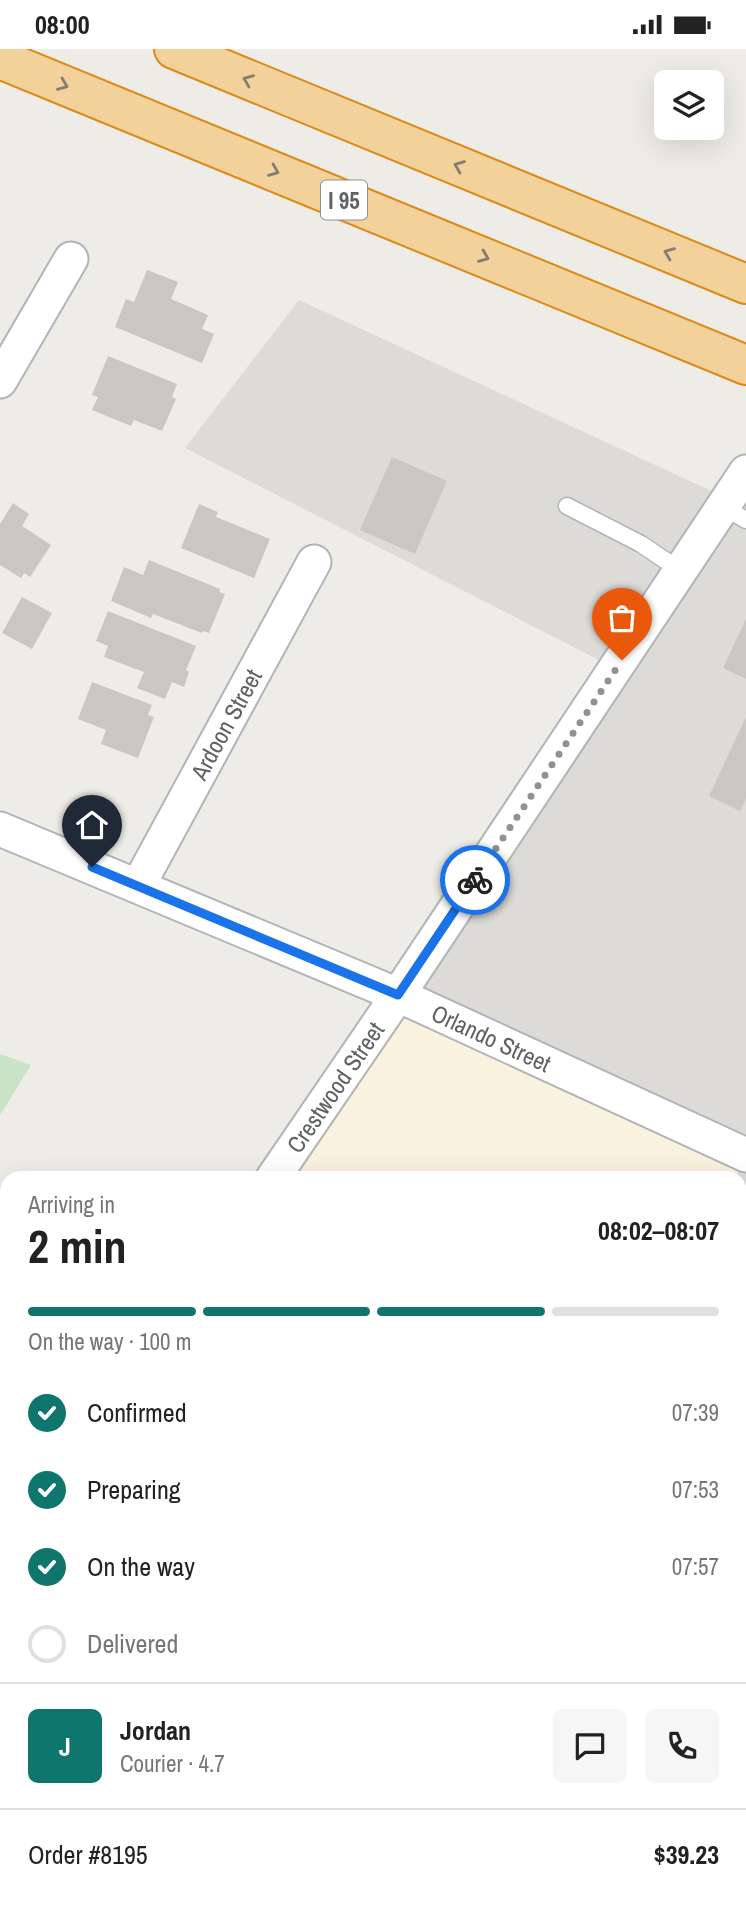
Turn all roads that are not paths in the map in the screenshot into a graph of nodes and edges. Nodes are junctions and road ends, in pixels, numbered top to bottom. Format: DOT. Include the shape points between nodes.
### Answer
graph roads {
  1 [pos="174,49"];
  2 [pos="0,59"];
  3 [pos="71,259"];
  4 [pos="739,281"];
  5 [pos="746,365"];
  6 [pos="0,381"];
  7 [pos="746,472"];
  8 [pos="567,506"];
  9 [pos="735,513"];
  10 [pos="314,562"];
  11 [pos="681,571"];
  12 [pos="0,829"];
  13 [pos="138,886"];
  14 [pos="398,995"];
  15 [pos="746,1155"];
  16 [pos="278,1171"];
  4 -- 1 [label="highway, one-way"];
  2 -- 5 [label="highway, I 95, one-way"];
  3 -- 6 [label="street"];
  7 -- 9 [label="street, Crestwood Street"];
  8 -- 11 [label="lane" via="641,544"];
  9 -- 11 [label="street, Crestwood Street"];
  10 -- 13 [label="street, Ardoon Street"];
  11 -- 14 [label="street, Crestwood Street"];
  12 -- 13 [label="street, Orlando Street"];
  13 -- 14 [label="street, Orlando Street"];
  14 -- 15 [label="street, Orlando Street"];
  14 -- 16 [label="street, Crestwood Street"];
}
